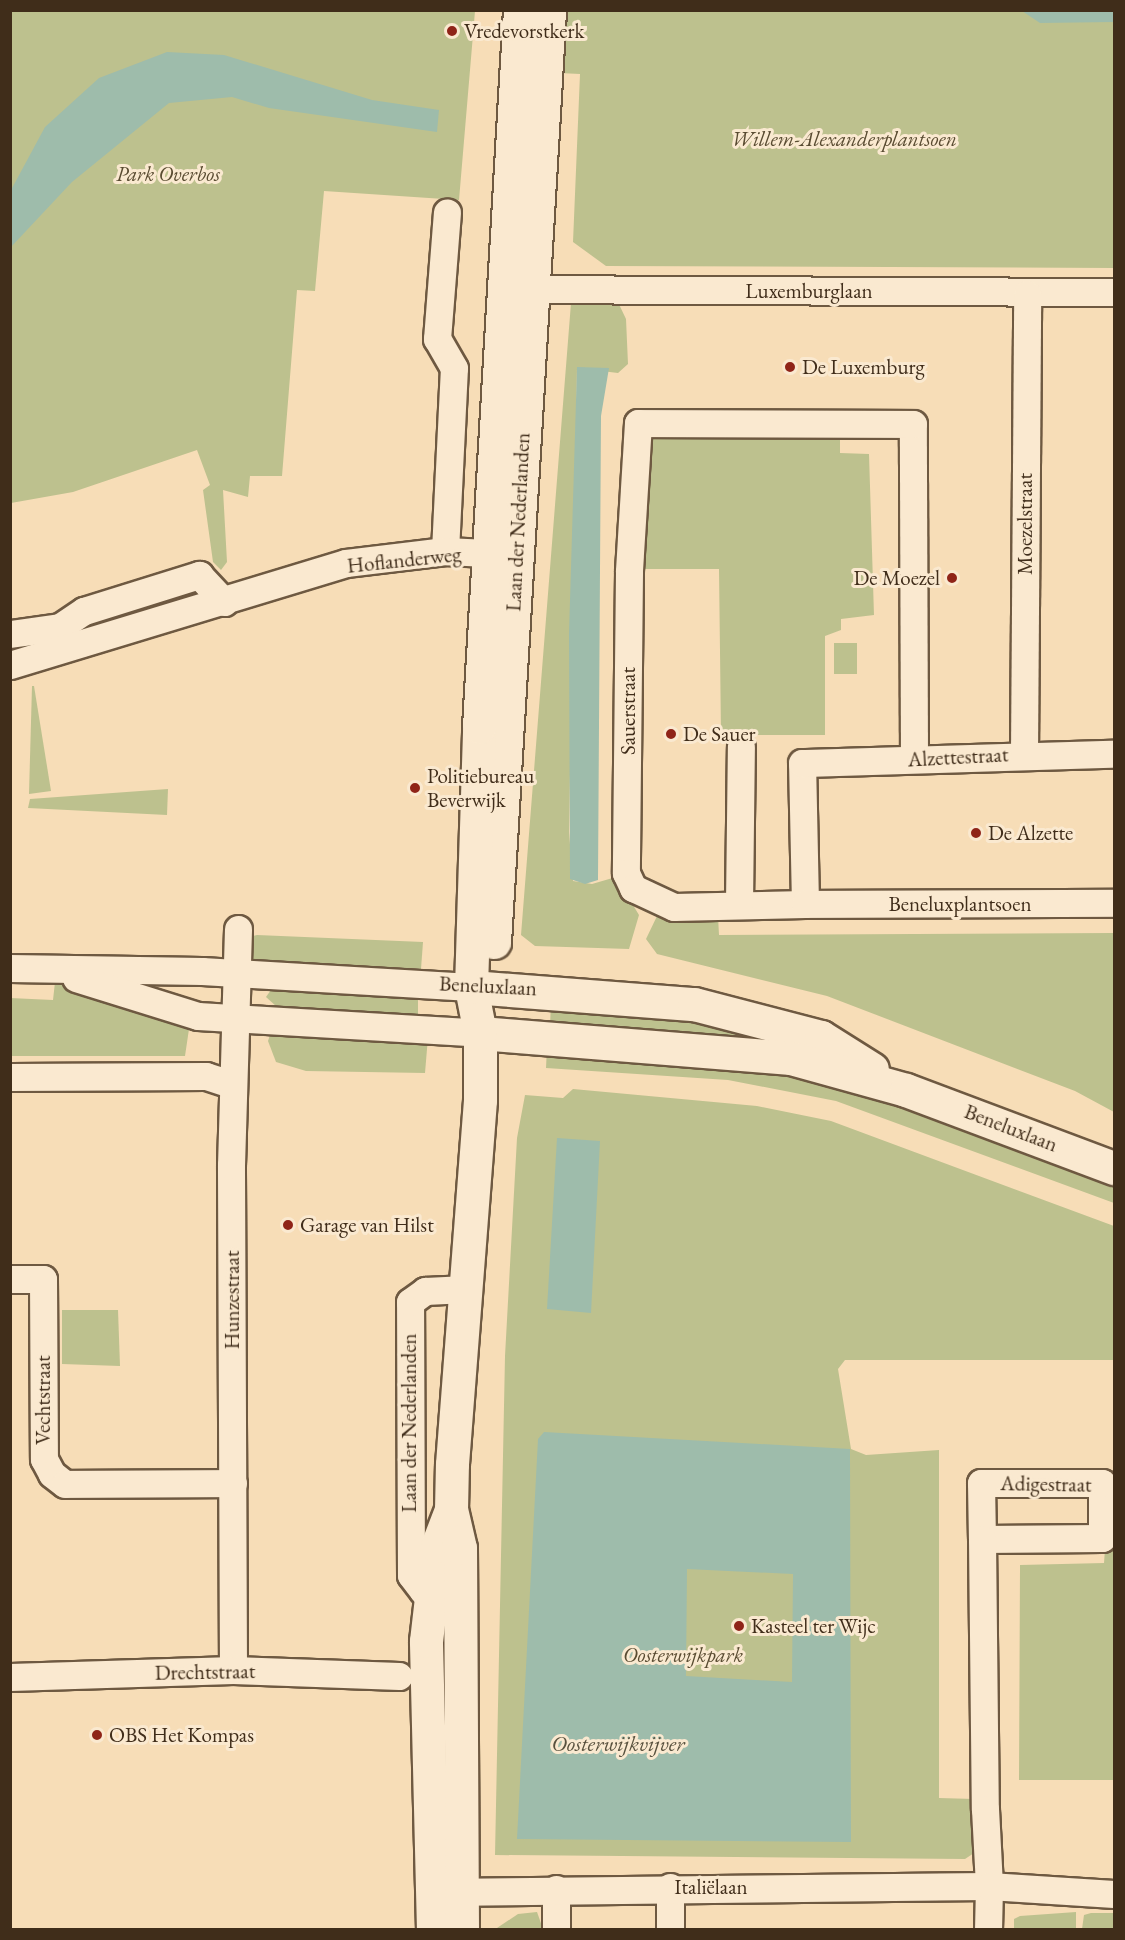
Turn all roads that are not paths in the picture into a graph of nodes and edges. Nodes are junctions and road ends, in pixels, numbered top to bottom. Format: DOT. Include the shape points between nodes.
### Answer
graph roads {
  1 [pos="520,10"];
  2 [pos="549,10"];
  3 [pos="447,212"];
  4 [pos="518,289"];
  5 [pos="1114,292"];
  6 [pos="1027,294"];
  7 [pos="445,551"];
  8 [pos="503,554"];
  9 [pos="224,602"];
  10 [pos="10,633"];
  11 [pos="10,665"];
  12 [pos="741,747"];
  13 [pos="1024,754"];
  14 [pos="1114,754"];
  15 [pos="914,759"];
  16 [pos="739,903"];
  17 [pos="1114,903"];
  18 [pos="805,904"];
  19 [pos="238,929"];
  20 [pos="10,968"];
  21 [pos="50,970"];
  22 [pos="238,976"];
  23 [pos="481,988"];
  24 [pos="237,1017"];
  25 [pos="480,1033"];
  26 [pos="10,1077"];
  27 [pos="233,1085"];
  28 [pos="906,1090"];
  29 [pos="1114,1168"];
  30 [pos="10,1279"];
  31 [pos="465,1289"];
  32 [pos="233,1483"];
  33 [pos="982,1539"];
  34 [pos="446,1593"];
  35 [pos="233,1670"];
  36 [pos="399,1676"];
  37 [pos="10,1677"];
  38 [pos="989,1886"];
  39 [pos="670,1887"];
  40 [pos="556,1889"];
  41 [pos="447,1892"];
  42 [pos="1114,1894"];
  43 [pos="434,1929"];
  44 [pos="462,1929"];
  45 [pos="556,1929"];
  46 [pos="670,1929"];
  47 [pos="988,1929"];
  1 -- 4 [label="main road, Laan der Nederlanden"];
  2 -- 4 [label="main road, Laan der Nederlanden"];
  3 -- 7 [label="street" via="437,339 454,368"];
  4 -- 6 [label="street, Luxemburglaan"];
  4 -- 8 [label="main road, Laan der Nederlanden"];
  5 -- 6 [label="street, Luxemburglaan"];
  6 -- 13 [label="street, Moezelstraat"];
  7 -- 8 [label="street, Hoflanderweg"];
  7 -- 9 [label="street, Hoflanderweg" via="346,563"];
  8 -- 23 [label="main road, Laan der Nederlanden"];
  9 -- 10 [label="street" via="199,575 84,611 60,627"];
  9 -- 11 [label="street, Hoflanderweg"];
  12 -- 16 [label="street"];
  13 -- 14 [label="street, Alzettestraat"];
  13 -- 15 [label="street, Alzettestraat"];
  15 -- 16 [label="street, Sauerstraat" via="913,424 638,423 629,572 626,873 633,888 674,907"];
  15 -- 18 [label="street, Alzettestraat" via="802,763"];
  16 -- 18 [label="street, Sauerstraat"];
  17 -- 18 [label="street, Beneluxplantsoen"];
  19 -- 22 [label="street, Hunzestraat"];
  20 -- 21 [label="street, Beneluxlaan"];
  21 -- 22 [label="street, Beneluxlaan"];
  21 -- 24 [label="street, Beneluxlaan" via="198,1017"];
  22 -- 23 [label="street, Beneluxlaan"];
  22 -- 24 [label="street, Hunzestraat"];
  23 -- 25 [label="main road, Laan der Nederlanden"];
  23 -- 28 [label="main road, Beneluxlaan" via="694,1004 821,1037"];
  24 -- 25 [label="street, Beneluxlaan"];
  24 -- 27 [label="street, Hunzestraat"];
  25 -- 28 [label="main road, Beneluxlaan" via="791,1058"];
  25 -- 31 [label="main road, Laan der Nederlanden" via="476,1179"];
  26 -- 27 [label="street" via="206,1076"];
  27 -- 32 [label="street, Hunzestraat"];
  28 -- 29 [label="main road, Beneluxlaan"];
  30 -- 32 [label="street, Vechtstraat" via="42,1279 44,1459 52,1474 65,1484"];
  31 -- 34 [label="main road, Laan der Nederlanden" via="451,1510 437,1546"];
  31 -- 34 [label="street, Laan der Nederlanden" via="425,1291 410,1302 407,1465 411,1575 423,1591"];
  32 -- 35 [label="street, Hunzestraat"];
  33 -- 33 [label="street, Adigestraat" via="981,1483 1102,1483 1102,1538"];
  33 -- 38 [label="street, Adigestraat"];
  34 -- 41 [label="main road, Laan der Nederlanden" via="426,1641"];
  35 -- 36 [label="street, Drechtstraat"];
  35 -- 37 [label="street, Drechtstraat"];
  38 -- 39 [label="street, Italiëlaan"];
  38 -- 42 [label="street, Italiëlaan"];
  38 -- 47 [label="street"];
  39 -- 40 [label="street, Italiëlaan"];
  39 -- 46 [label="street"];
  40 -- 41 [label="street, Italiëlaan"];
  40 -- 45 [label="street"];
  41 -- 43 [label="main road, Laan der Nederlanden"];
  41 -- 44 [label="main road, Laan der Nederlanden"];
}
